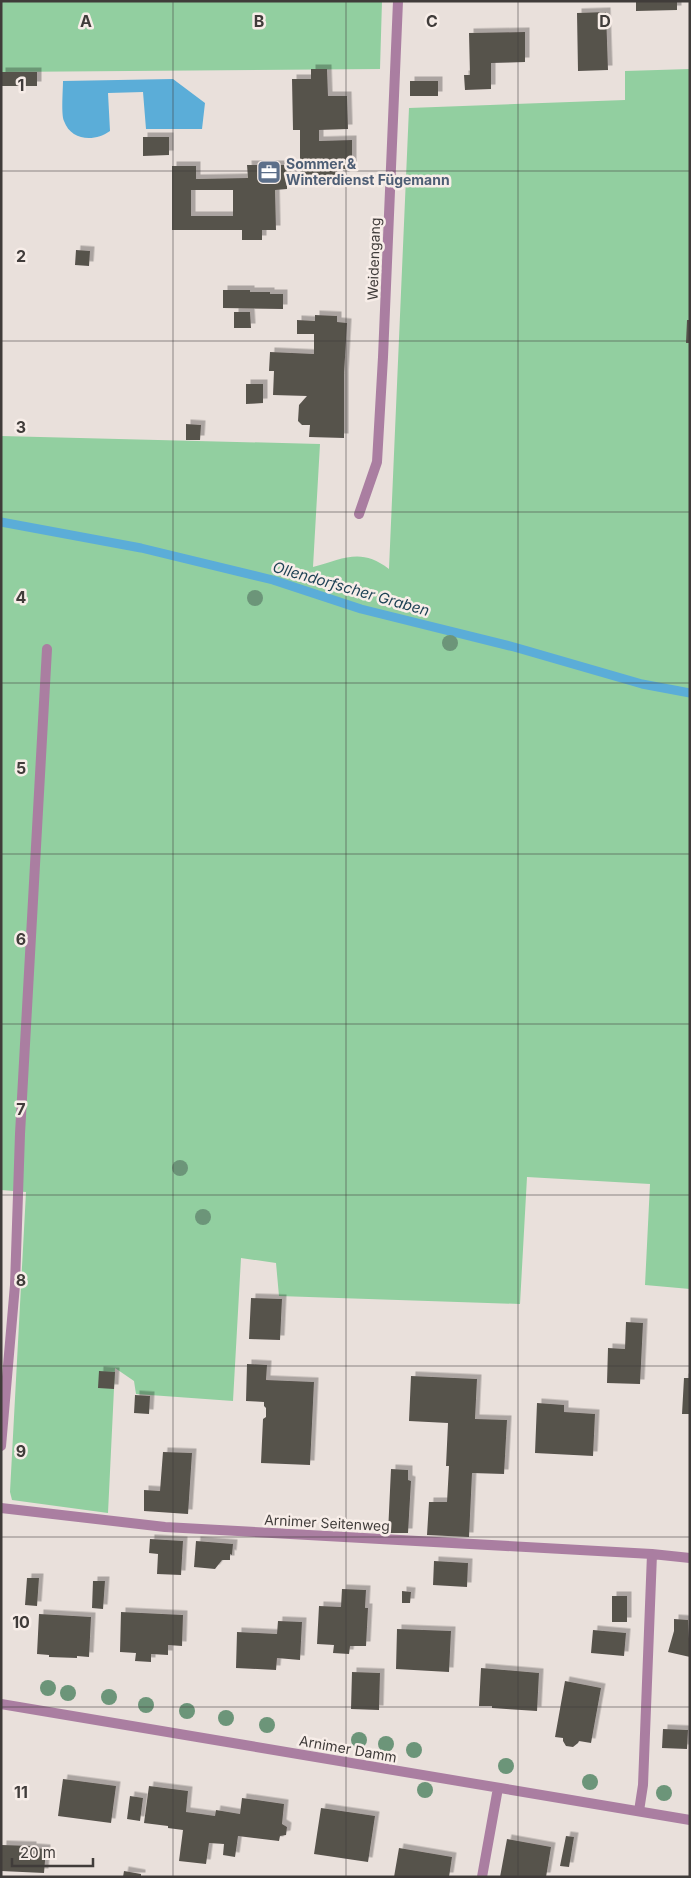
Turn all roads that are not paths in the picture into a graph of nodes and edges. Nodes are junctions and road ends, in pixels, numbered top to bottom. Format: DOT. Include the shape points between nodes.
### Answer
graph roads {
  1 [pos="398,1"];
  2 [pos="359,514"];
  3 [pos="47,649"];
  4 [pos="1,1446"];
  5 [pos="1,1508"];
  6 [pos="652,1554"];
  7 [pos="690,1558"];
  8 [pos="1,1704"];
  9 [pos="498,1788"];
  10 [pos="638,1811"];
  11 [pos="690,1820"];
  12 [pos="482,1877"];
  1 -- 2 [label="street, Weidengang" via="377,462"];
  3 -- 4 [label="street" via="20,1134 15,1285"];
  5 -- 6 [label="street, Arnimer Seitenweg" via="165,1527"];
  6 -- 7 [label="street, Arnimer Seitenweg"];
  6 -- 10 [label="street" via="643,1785"];
  8 -- 9 [label="street, Arnimer Damm"];
  9 -- 10 [label="street, Arnimer Damm"];
  9 -- 12 [label="street"];
  10 -- 11 [label="street, Arnimer Damm"];
}
